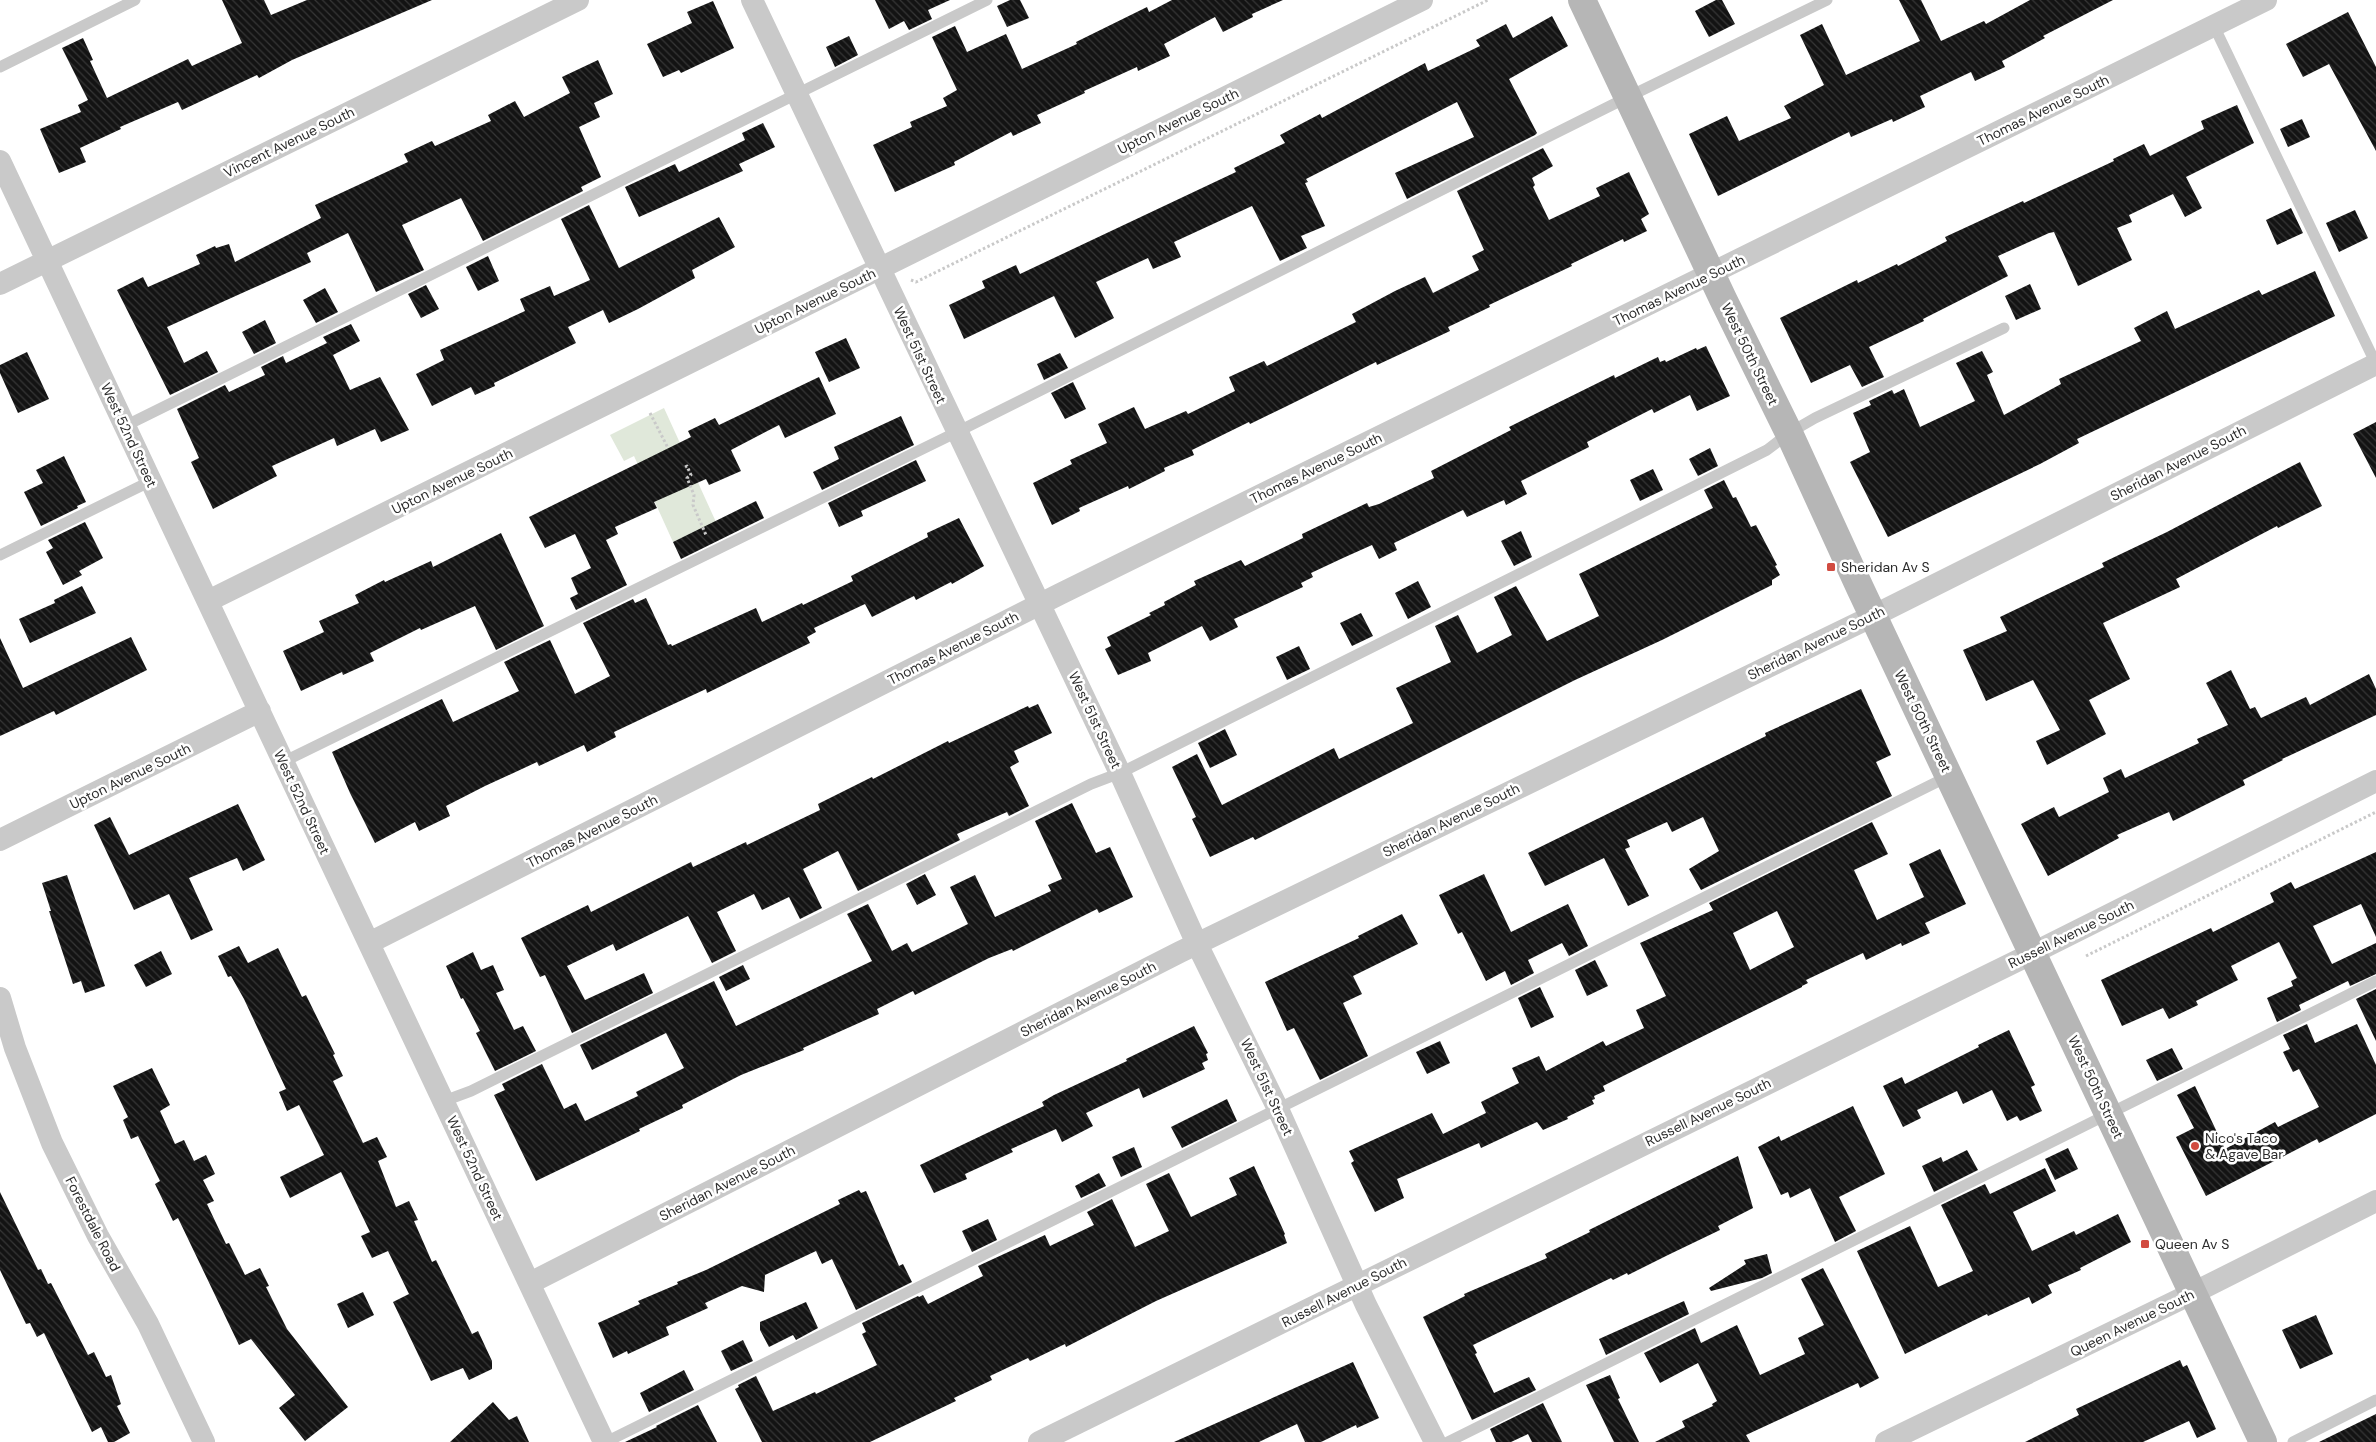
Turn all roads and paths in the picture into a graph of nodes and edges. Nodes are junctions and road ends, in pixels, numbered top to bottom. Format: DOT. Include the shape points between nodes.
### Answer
graph roads {
  1 [pos="135,0"];
  2 [pos="578,0"];
  3 [pos="752,0"];
  4 [pos="987,0"];
  5 [pos="1422,0"];
  6 [pos="1488,0"];
  7 [pos="1582,0"];
  8 [pos="1827,0"];
  9 [pos="2266,0"];
  10 [pos="2214,26"];
  11 [pos="0,67"];
  12 [pos="796,94"];
  13 [pos="1628,96"];
  14 [pos="0,161"];
  15 [pos="47,261"];
  16 [pos="880,269"];
  17 [pos="1712,274"];
  18 [pos="909,278"];
  19 [pos="0,284"];
  20 [pos="2004,328"];
  21 [pos="2376,364"];
  22 [pos="650,413"];
  23 [pos="125,426"];
  24 [pos="957,432"];
  25 [pos="1789,432"];
  26 [pos="668,448"];
  27 [pos="685,467"];
  28 [pos="151,481"];
  29 [pos="714,551"];
  30 [pos="0,555"];
  31 [pos="208,601"];
  32 [pos="1040,604"];
  33 [pos="1873,616"];
  34 [pos="260,711"];
  35 [pos="283,762"];
  36 [pos="1120,773"];
  37 [pos="1949,776"];
  38 [pos="2376,781"];
  39 [pos="2376,812"];
  40 [pos="0,840"];
  41 [pos="369,943"];
  42 [pos="1198,944"];
  43 [pos="2033,953"];
  44 [pos="2082,958"];
  45 [pos="2376,981"];
  46 [pos="0,998"];
  47 [pos="444,1101"];
  48 [pos="1278,1109"];
  49 [pos="2110,1115"];
  50 [pos="2376,1202"];
  51 [pos="530,1283"];
  52 [pos="1357,1286"];
  53 [pos="2193,1294"];
  54 [pos="2376,1400"];
  55 [pos="204,1442"];
  56 [pos="605,1442"];
  57 [pos="1039,1442"];
  58 [pos="1436,1442"];
  59 [pos="1448,1442"];
  60 [pos="1886,1442"];
  61 [pos="2263,1442"];
  62 [pos="2293,1442"];
  1 -- 11 [label="lane"];
  2 -- 15 [label="street, Vincent Avenue South"];
  3 -- 12 [label="street, West 51st Street"];
  4 -- 12 [label="lane"];
  5 -- 16 [label="street, Upton Avenue South"];
  6 -- 18 [label="path" via="916,282"];
  7 -- 13 [label="main road, West 50th Street"];
  8 -- 13 [label="lane"];
  9 -- 10 [label="street, Thomas Avenue South"];
  10 -- 17 [label="street, Thomas Avenue South"];
  10 -- 21 [label="lane"];
  12 -- 16 [label="street, West 51st Street"];
  12 -- 23 [label="lane"];
  13 -- 17 [label="main road, West 50th Street"];
  13 -- 24 [label="lane"];
  14 -- 15 [label="street, West 52nd Street"];
  15 -- 19 [label="street, Vincent Avenue South"];
  15 -- 23 [label="street, West 52nd Street"];
  16 -- 24 [label="street, West 51st Street"];
  16 -- 31 [label="street, Upton Avenue South"];
  17 -- 25 [label="main road, West 50th Street"];
  17 -- 32 [label="street, Thomas Avenue South"];
  20 -- 25 [label="lane"];
  21 -- 33 [label="street, Sheridan Avenue South"];
  22 -- 26 [label="path"];
  23 -- 28 [label="street, West 52nd Street"];
  24 -- 29 [label="lane"];
  24 -- 32 [label="street, West 51st Street"];
  25 -- 33 [label="main road, West 50th Street"];
  25 -- 36 [label="lane" via="1758,454"];
  27 -- 29 [label="path" via="691,475 687,478 694,495 693,505"];
  28 -- 30 [label="lane"];
  28 -- 31 [label="street, West 52nd Street"];
  29 -- 35 [label="lane"];
  31 -- 34 [label="street, West 52nd Street"];
  32 -- 36 [label="street, West 51st Street"];
  32 -- 41 [label="street, Thomas Avenue South"];
  33 -- 37 [label="main road, West 50th Street"];
  33 -- 42 [label="street, Sheridan Avenue South"];
  34 -- 35 [label="street, West 52nd Street"];
  34 -- 40 [label="street, Upton Avenue South"];
  35 -- 41 [label="street, West 52nd Street"];
  36 -- 42 [label="street, West 51st Street"];
  36 -- 47 [label="lane" via="1091,784 471,1091"];
  37 -- 43 [label="main road, West 50th Street"];
  37 -- 48 [label="lane"];
  38 -- 43 [label="street, Russell Avenue South"];
  39 -- 44 [label="path"];
  41 -- 47 [label="street, West 52nd Street"];
  42 -- 48 [label="street, West 51st Street"];
  42 -- 51 [label="street, Sheridan Avenue South"];
  43 -- 49 [label="main road, West 50th Street"];
  43 -- 52 [label="street, Russell Avenue South"];
  45 -- 49 [label="lane"];
  46 -- 55 [label="street, Forestdale Road" via="15,1048 52,1143 98,1236 148,1324"];
  47 -- 51 [label="street, West 52nd Street"];
  48 -- 52 [label="street, West 51st Street"];
  48 -- 56 [label="lane"];
  49 -- 53 [label="main road, West 50th Street"];
  49 -- 59 [label="lane"];
  50 -- 53 [label="street, Queen Avenue South"];
  51 -- 56 [label="street, West 52nd Street"];
  52 -- 57 [label="street, Russell Avenue South"];
  52 -- 58 [label="street, West 51st Street"];
  53 -- 60 [label="street, Queen Avenue South"];
  53 -- 61 [label="main road, West 50th Street"];
  54 -- 62 [label="lane"];
}
